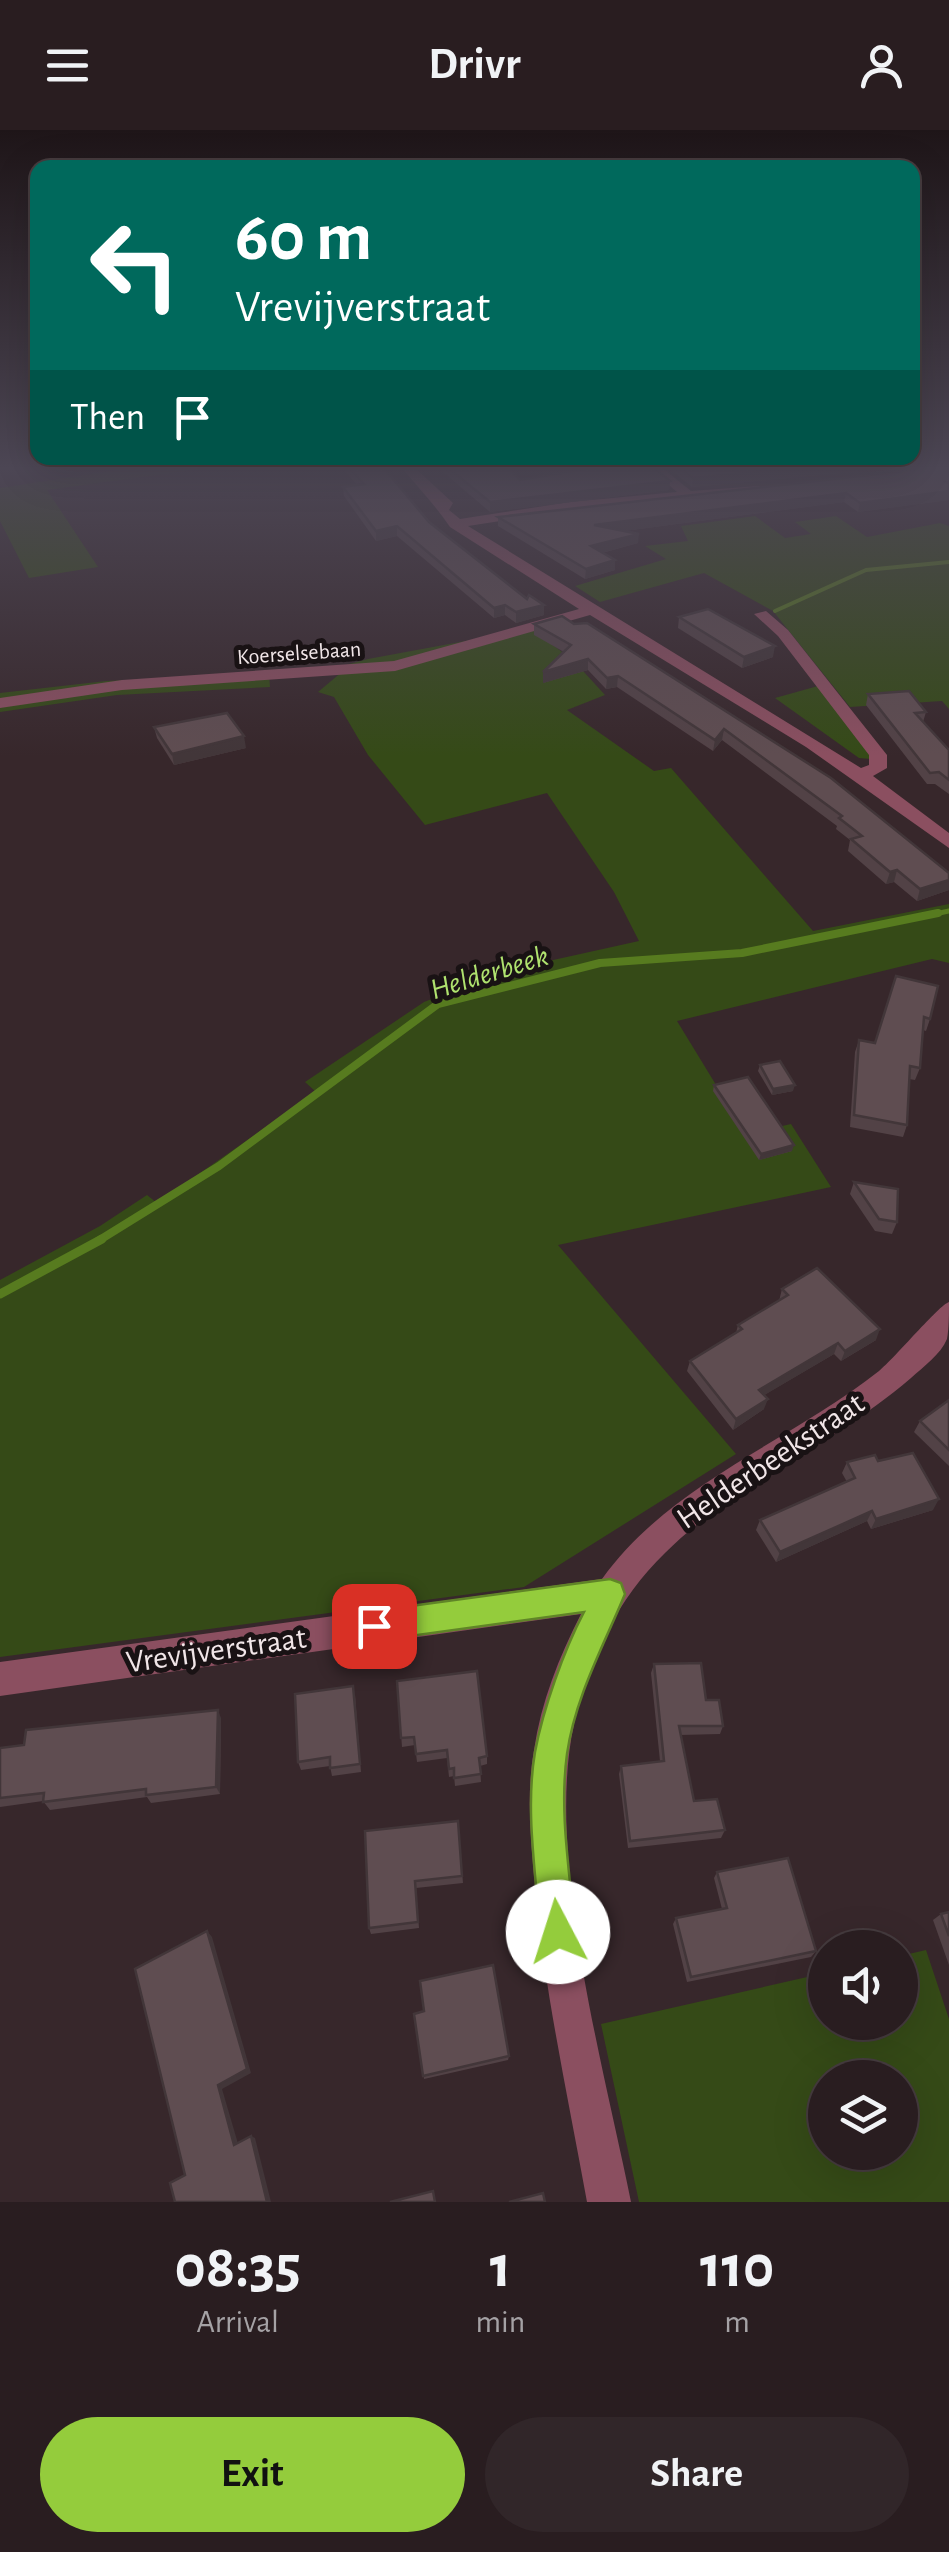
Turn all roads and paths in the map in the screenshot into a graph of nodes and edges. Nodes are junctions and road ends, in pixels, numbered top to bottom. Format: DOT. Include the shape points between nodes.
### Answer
graph roads {
  1 [pos="518,563"];
  2 [pos="594,609"];
  3 [pos="760,614"];
  4 [pos="0,703"];
  5 [pos="859,775"];
  6 [pos="949,842"];
  7 [pos="949,1313"];
  8 [pos="610,1594"];
  9 [pos="0,1680"];
  10 [pos="609,2202"];
  1 -- 2 [label="street"];
  2 -- 4 [label="street, Koerselsebaan" via="395,666 122,685"];
  2 -- 5 [label="street"];
  3 -- 5 [label="street" via="783,633 878,755 878,768"];
  5 -- 6 [label="street"];
  7 -- 8 [label="street, Helderbeekstraat" via="940,1332 889,1379 678,1518"];
  8 -- 9 [label="street, Vrevijverstraat"];
  8 -- 10 [label="street, Helderbeekstraat" via="565,1696 551,1751 548,1811 558,1932"];
}
